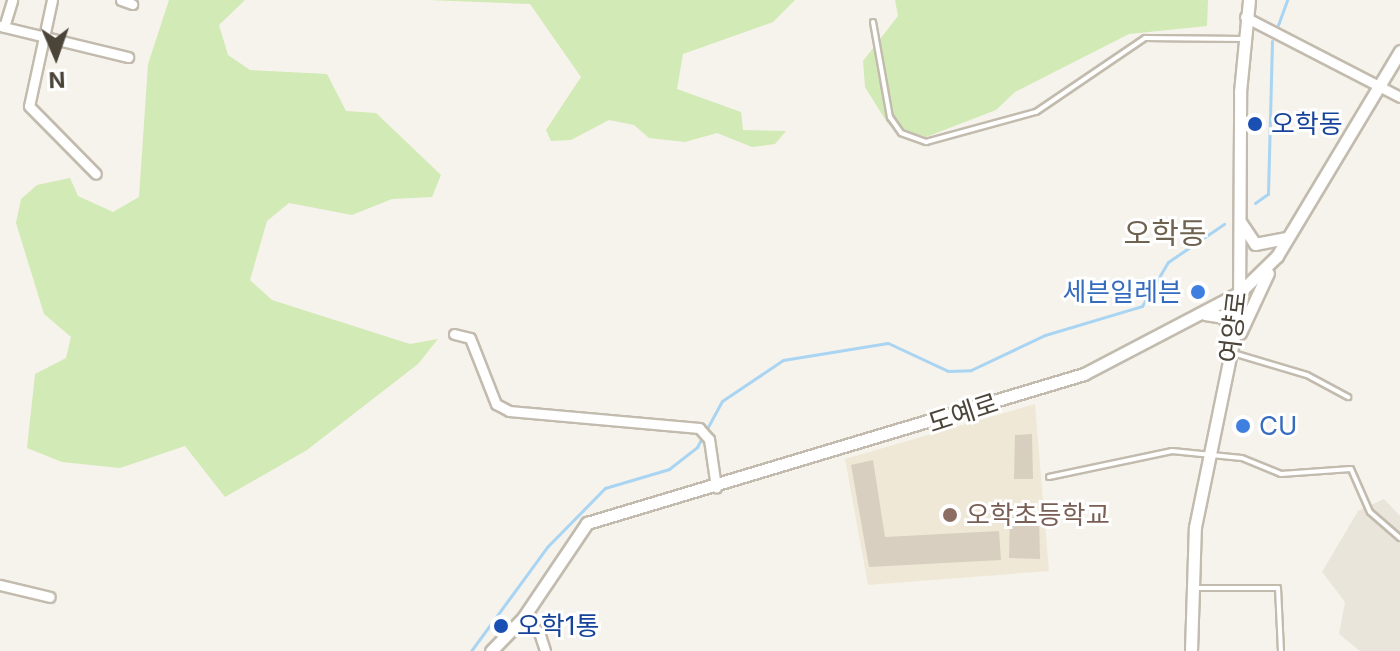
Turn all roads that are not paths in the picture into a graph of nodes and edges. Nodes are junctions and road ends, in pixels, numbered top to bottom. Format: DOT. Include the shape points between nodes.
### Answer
graph roads {
  1 [pos="12,0"];
  2 [pos="52,0"];
  3 [pos="121,0"];
  4 [pos="1249,0"];
  5 [pos="132,4"];
  6 [pos="1245,17"];
  7 [pos="873,22"];
  8 [pos="2,26"];
  9 [pos="42,37"];
  10 [pos="1243,39"];
  11 [pos="1400,51"];
  12 [pos="128,57"];
  13 [pos="1379,88"];
  14 [pos="1400,97"];
  15 [pos="96,174"];
  16 [pos="1239,220"];
  17 [pos="1289,235"];
  18 [pos="1277,256"];
  19 [pos="1239,293"];
  20 [pos="1196,315"];
  21 [pos="454,334"];
  22 [pos="1233,353"];
  23 [pos="1348,397"];
  24 [pos="1209,452"];
  25 [pos="1049,477"];
  26 [pos="716,487"];
  27 [pos="1400,538"];
  28 [pos="0,585"];
  29 [pos="1192,588"];
  30 [pos="50,597"];
  31 [pos="523,618"];
  32 [pos="491,651"];
  33 [pos="545,651"];
  34 [pos="1191,651"];
  35 [pos="1281,651"];
  1 -- 8 [label="street"];
  2 -- 9 [label="street"];
  3 -- 5 [label="street"];
  4 -- 6 [label="street, 여양로"];
  6 -- 10 [label="street, 여양로"];
  6 -- 13 [label="street"];
  7 -- 10 [label="lane" via="890,117 901,133 926,142 1036,112 1145,38"];
  8 -- 9 [label="street"];
  9 -- 12 [label="street"];
  9 -- 15 [label="street" via="29,106"];
  10 -- 16 [label="street, 여양로"];
  11 -- 13 [label="street, 도예로"];
  13 -- 14 [label="street"];
  13 -- 17 [label="street, 도예로"];
  16 -- 17 [label="street" via="1263,247"];
  16 -- 19 [label="street, 여양로"];
  17 -- 18 [label="street, 도예로"];
  18 -- 19 [label="street, 도예로"];
  18 -- 22 [label="street"];
  19 -- 20 [label="street, 도예로"];
  19 -- 22 [label="street, 여양로"];
  20 -- 22 [label="street" via="1224,317"];
  20 -- 26 [label="street, 도예로" via="1084,374"];
  21 -- 26 [label="street" via="470,338 496,404 509,411 699,428 709,439"];
  22 -- 23 [label="lane" via="1307,375"];
  22 -- 24 [label="street, 여양로"];
  24 -- 25 [label="lane" via="1160,453"];
  24 -- 27 [label="lane" via="1281,474 1351,469 1370,512"];
  24 -- 29 [label="street, 여양로"];
  26 -- 31 [label="street, 도예로" via="587,523"];
  28 -- 30 [label="street"];
  29 -- 34 [label="street, 여양로"];
  29 -- 35 [label="lane" via="1278,588"];
  31 -- 32 [label="street, 도예로"];
  31 -- 33 [label="street" via="539,632"];
}
